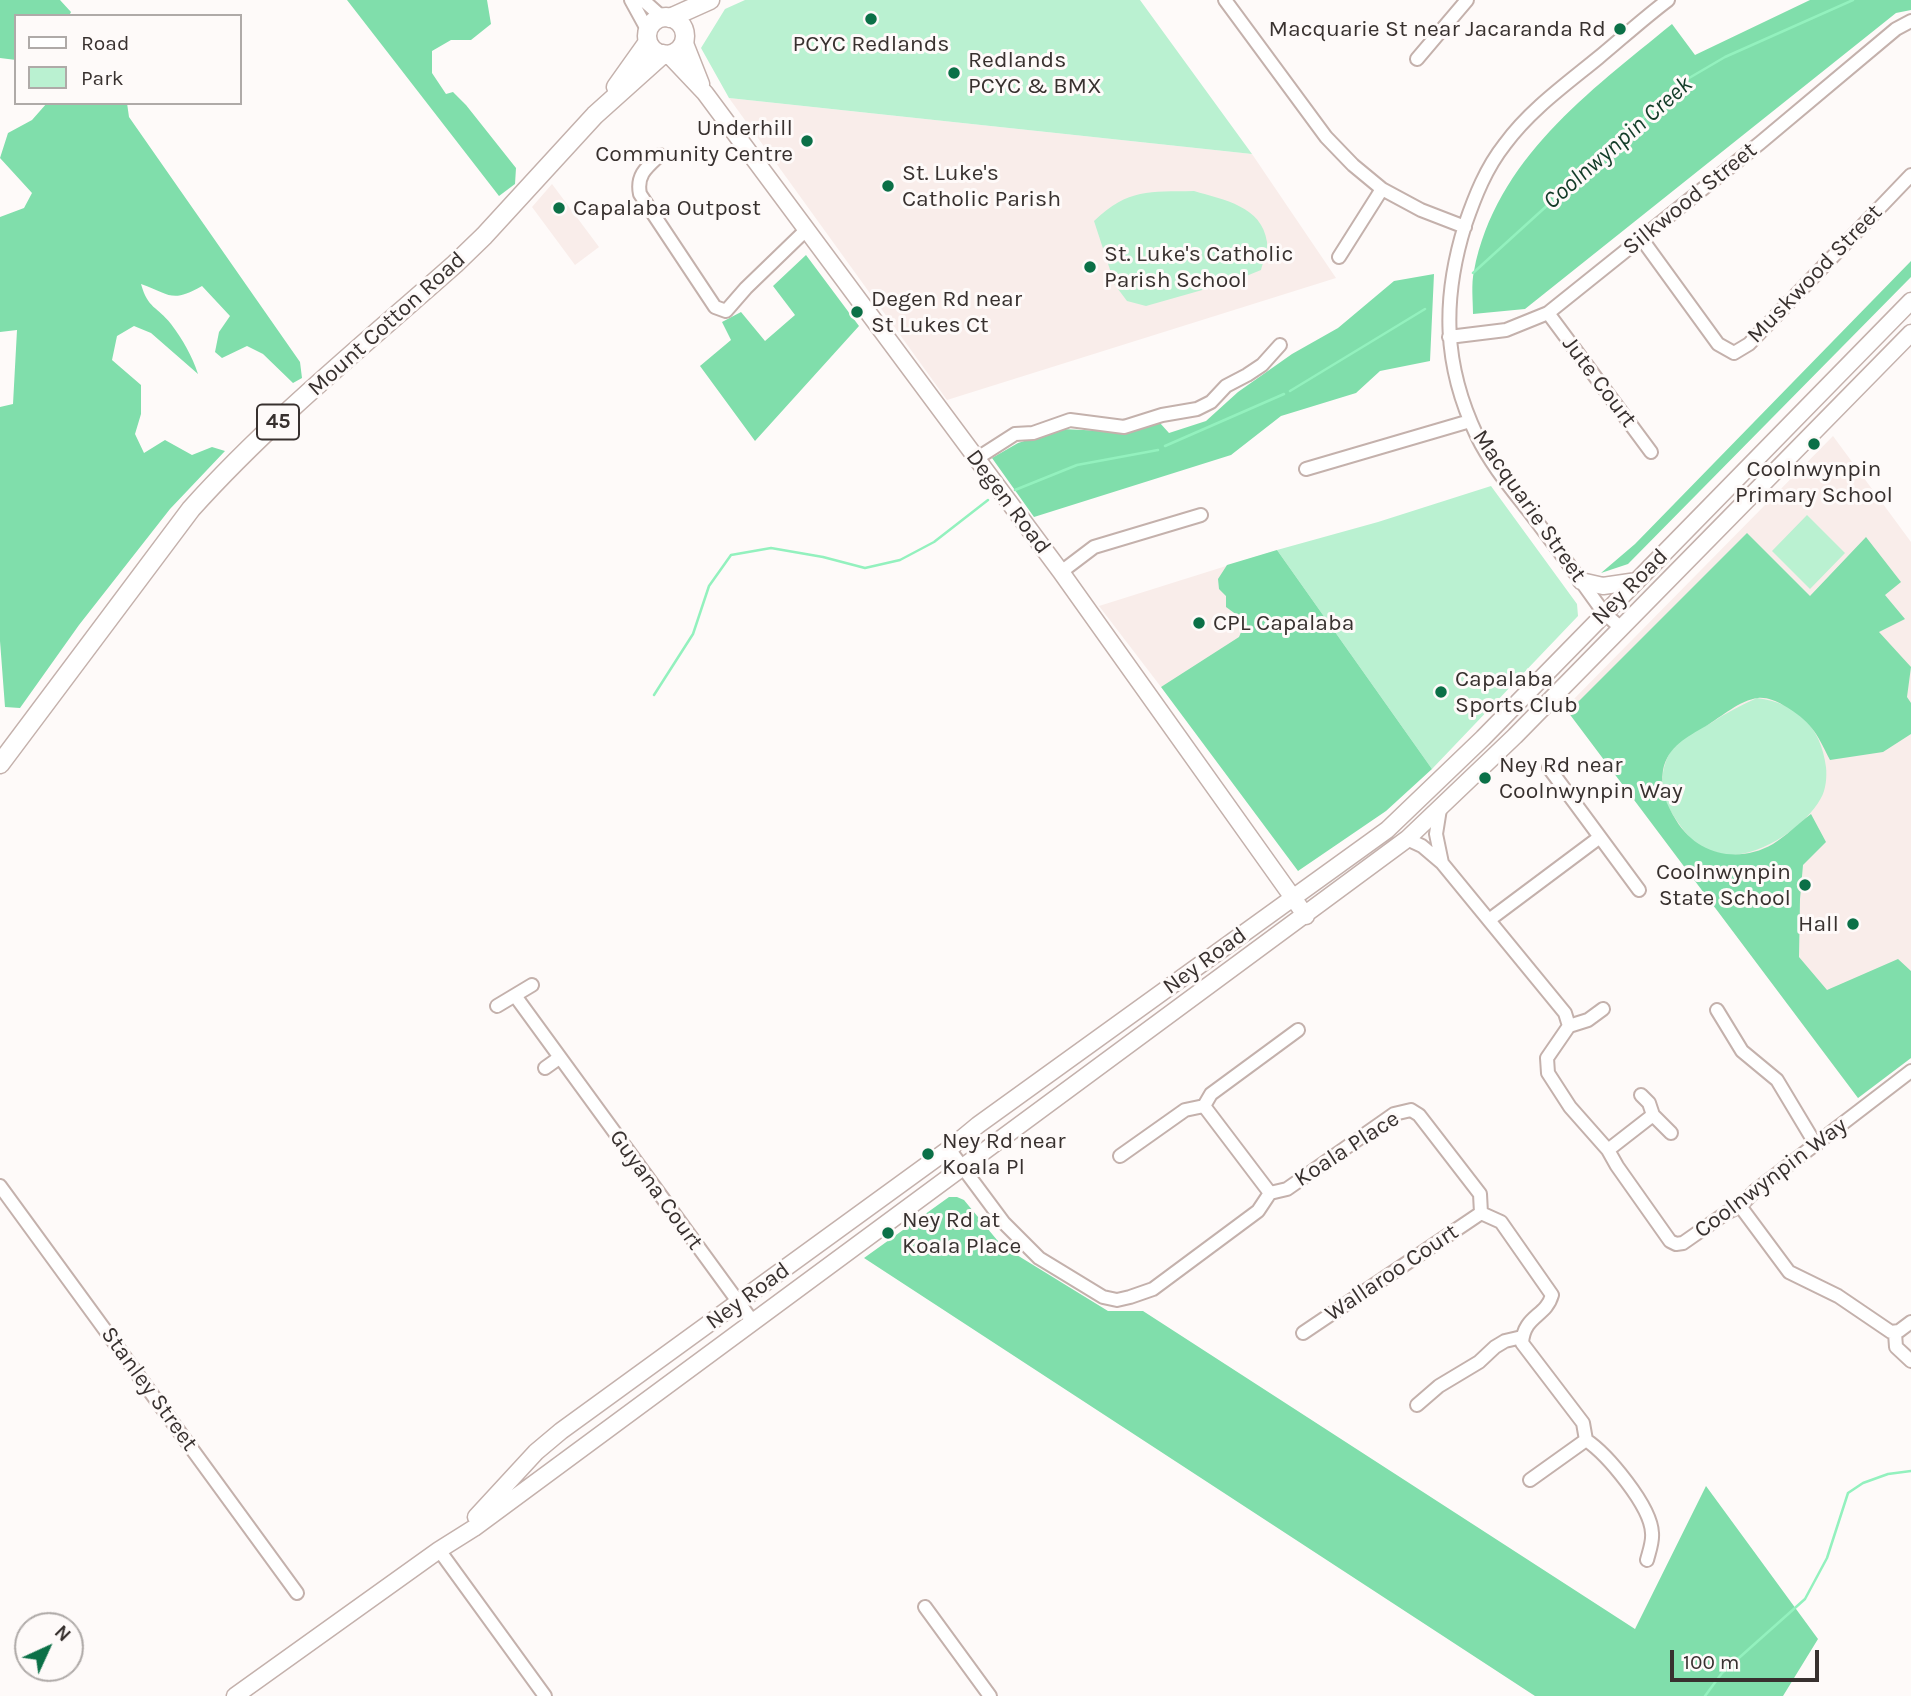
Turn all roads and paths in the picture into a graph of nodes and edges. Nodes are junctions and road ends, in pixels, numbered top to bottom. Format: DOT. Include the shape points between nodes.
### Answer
graph roads {
  1 [pos="631,0"];
  2 [pos="643,0"];
  3 [pos="712,0"];
  4 [pos="1225,0"];
  5 [pos="1467,0"];
  6 [pos="1661,2"];
  7 [pos="667,18"];
  8 [pos="1911,21"];
  9 [pos="648,36"];
  10 [pos="684,37"];
  11 [pos="666,55"];
  12 [pos="1417,59"];
  13 [pos="705,93"];
  14 [pos="596,115"];
  15 [pos="660,155"];
  16 [pos="1911,175"];
  17 [pos="1382,190"];
  18 [pos="1465,227"];
  19 [pos="806,230"];
  20 [pos="1641,238"];
  21 [pos="1339,257"];
  22 [pos="1911,301"];
  23 [pos="1548,313"];
  24 [pos="1911,333"];
  25 [pos="1449,337"];
  26 [pos="1280,345"];
  27 [pos="1470,421"];
  28 [pos="1651,452"];
  29 [pos="976,459"];
  30 [pos="1306,469"];
  31 [pos="1200,515"];
  32 [pos="1060,572"];
  33 [pos="1637,580"];
  34 [pos="1581,581"];
  35 [pos="1604,613"];
  36 [pos="1620,627"];
  37 [pos="0,764"];
  38 [pos="1549,768"];
  39 [pos="1440,809"];
  40 [pos="1600,837"];
  41 [pos="1407,839"];
  42 [pos="1442,863"];
  43 [pos="1639,890"];
  44 [pos="1292,898"];
  45 [pos="1306,916"];
  46 [pos="1489,920"];
  47 [pos="532,985"];
  48 [pos="516,997"];
  49 [pos="497,1006"];
  50 [pos="1603,1009"];
  51 [pos="1717,1010"];
  52 [pos="1569,1026"];
  53 [pos="1298,1030"];
  54 [pos="559,1058"];
  55 [pos="545,1068"];
  56 [pos="1911,1071"];
  57 [pos="1641,1095"];
  58 [pos="1204,1106"];
  59 [pos="1653,1115"];
  60 [pos="1671,1133"];
  61 [pos="1816,1144"];
  62 [pos="948,1149"];
  63 [pos="1608,1150"];
  64 [pos="1120,1156"];
  65 [pos="962,1167"];
  66 [pos="0,1186"];
  67 [pos="1270,1193"];
  68 [pos="1740,1206"];
  69 [pos="1481,1213"];
  70 [pos="738,1303"];
  71 [pos="753,1322"];
  72 [pos="1911,1322"];
  73 [pos="1303,1333"];
  74 [pos="1895,1333"];
  75 [pos="1522,1337"];
  76 [pos="1911,1361"];
  77 [pos="1417,1405"];
  78 [pos="1586,1440"];
  79 [pos="1530,1480"];
  80 [pos="439,1550"];
  81 [pos="1647,1560"];
  82 [pos="297,1593"];
  83 [pos="925,1607"];
  84 [pos="235,1696"];
  85 [pos="545,1696"];
  86 [pos="990,1696"];
  1 -- 9 [label="street"];
  2 -- 7 [label="street"];
  3 -- 7 [label="main road, 45"];
  3 -- 10 [label="main road, 45" via="694,17"];
  4 -- 17 [label="street" via="1326,137"];
  5 -- 12 [label="street"];
  6 -- 18 [label="street, Macquarie Street" via="1525,120 1504,144 1474,197"];
  7 -- 9 [label="main road, 45" via="654,22"];
  7 -- 10 [label="main road" via="679,23"];
  8 -- 20 [label="street, Silkwood Street"];
  9 -- 11 [label="main road" via="654,50"];
  9 -- 14 [label="main road, Mount Cotton Road / 45"];
  10 -- 11 [label="main road, 45" via="679,50"];
  10 -- 13 [label="main road, Degen Road"];
  11 -- 13 [label="main road, Degen Road"];
  11 -- 14 [label="main road, Mount Cotton Road / 45"];
  13 -- 19 [label="main road, Degen Road"];
  14 -- 37 [label="main road, Mount Cotton Road / 45" via="475,245 218,479"];
  15 -- 19 [label="street" via="640,175 640,194 715,307 726,311 731,307"];
  16 -- 20 [label="street, Muskwood Street" via="1749,344 1734,353 1718,344"];
  17 -- 18 [label="street"];
  17 -- 21 [label="street"];
  18 -- 25 [label="street, Macquarie Street" via="1455,259"];
  19 -- 29 [label="main road, Degen Road"];
  20 -- 23 [label="street, Silkwood Street"];
  22 -- 33 [label="main road, Ney Road"];
  23 -- 25 [label="street, Silkwood Street" via="1506,330"];
  23 -- 28 [label="street, Jute Court"];
  24 -- 36 [label="main road, Ney Road"];
  25 -- 27 [label="street, Macquarie Street"];
  26 -- 29 [label="street" via="1262,365 1197,409 1124,427 1070,420 1033,433 1014,434"];
  27 -- 30 [label="street"];
  27 -- 34 [label="street, Macquarie Street" via="1491,459"];
  29 -- 32 [label="main road, Degen Road"];
  31 -- 32 [label="street" via="1094,547"];
  32 -- 44 [label="main road, Degen Road"];
  33 -- 34 [label="main road" via="1603,586"];
  33 -- 35 [label="main road, Ney Road"];
  34 -- 35 [label="street, Macquarie Street"];
  35 -- 36 [label="street, Macquarie Street"];
  35 -- 44 [label="main road, Ney Road" via="1387,830"];
  36 -- 39 [label="main road, Ney Road"];
  38 -- 40 [label="street"];
  39 -- 41 [label="main road, Ney Road"];
  39 -- 42 [label="street" via="1436,834"];
  40 -- 43 [label="street"];
  40 -- 46 [label="street"];
  41 -- 42 [label="street"];
  41 -- 45 [label="main road, Ney Road"];
  42 -- 46 [label="street"];
  44 -- 45 [label="main road, Degen Road"];
  44 -- 62 [label="main road, Ney Road"];
  45 -- 65 [label="main road, Ney Road"];
  46 -- 52 [label="street" via="1564,1013"];
  47 -- 48 [label="street"];
  48 -- 49 [label="street"];
  48 -- 54 [label="street, Guyana Court"];
  50 -- 52 [label="street, Coolnwynpin Way"];
  51 -- 61 [label="street" via="1742,1051 1777,1080"];
  52 -- 63 [label="street, Coolnwynpin Way" via="1547,1058 1548,1073 1570,1108"];
  53 -- 58 [label="street" via="1211,1094"];
  54 -- 55 [label="street"];
  54 -- 70 [label="street, Guyana Court"];
  56 -- 61 [label="street, Coolnwynpin Way"];
  57 -- 59 [label="street"];
  58 -- 64 [label="street" via="1185,1110"];
  58 -- 67 [label="street"];
  59 -- 60 [label="street"];
  59 -- 63 [label="street"];
  61 -- 68 [label="street, Coolnwynpin Way"];
  62 -- 65 [label="street, Koala Place"];
  62 -- 70 [label="main road, Ney Road"];
  63 -- 68 [label="street, Coolnwynpin Way" via="1676,1244"];
  65 -- 67 [label="street, Koala Place" via="1004,1223 1039,1258 1103,1297 1117,1300 1153,1289 1258,1211"];
  65 -- 71 [label="main road, Ney Road"];
  66 -- 82 [label="street, Stanley Street"];
  67 -- 69 [label="street, Koala Place" via="1287,1189 1394,1114 1411,1110 1480,1194"];
  68 -- 74 [label="street" via="1789,1272 1838,1296"];
  69 -- 73 [label="street, Wallaroo Court"];
  69 -- 75 [label="street" via="1501,1222 1552,1295 1549,1305 1528,1321"];
  70 -- 71 [label="street, Guyana Court"];
  70 -- 80 [label="main road, Ney Road" via="561,1431"];
  71 -- 80 [label="main road, Ney Road"];
  72 -- 74 [label="street"];
  74 -- 76 [label="street" via="1896,1347"];
  75 -- 77 [label="street" via="1494,1347"];
  75 -- 78 [label="street" via="1583,1423"];
  78 -- 79 [label="street"];
  78 -- 81 [label="street" via="1598,1448 1648,1515 1652,1533"];
  80 -- 84 [label="main road, Ney Road"];
  80 -- 85 [label="street"];
  83 -- 86 [label="street"];
}
